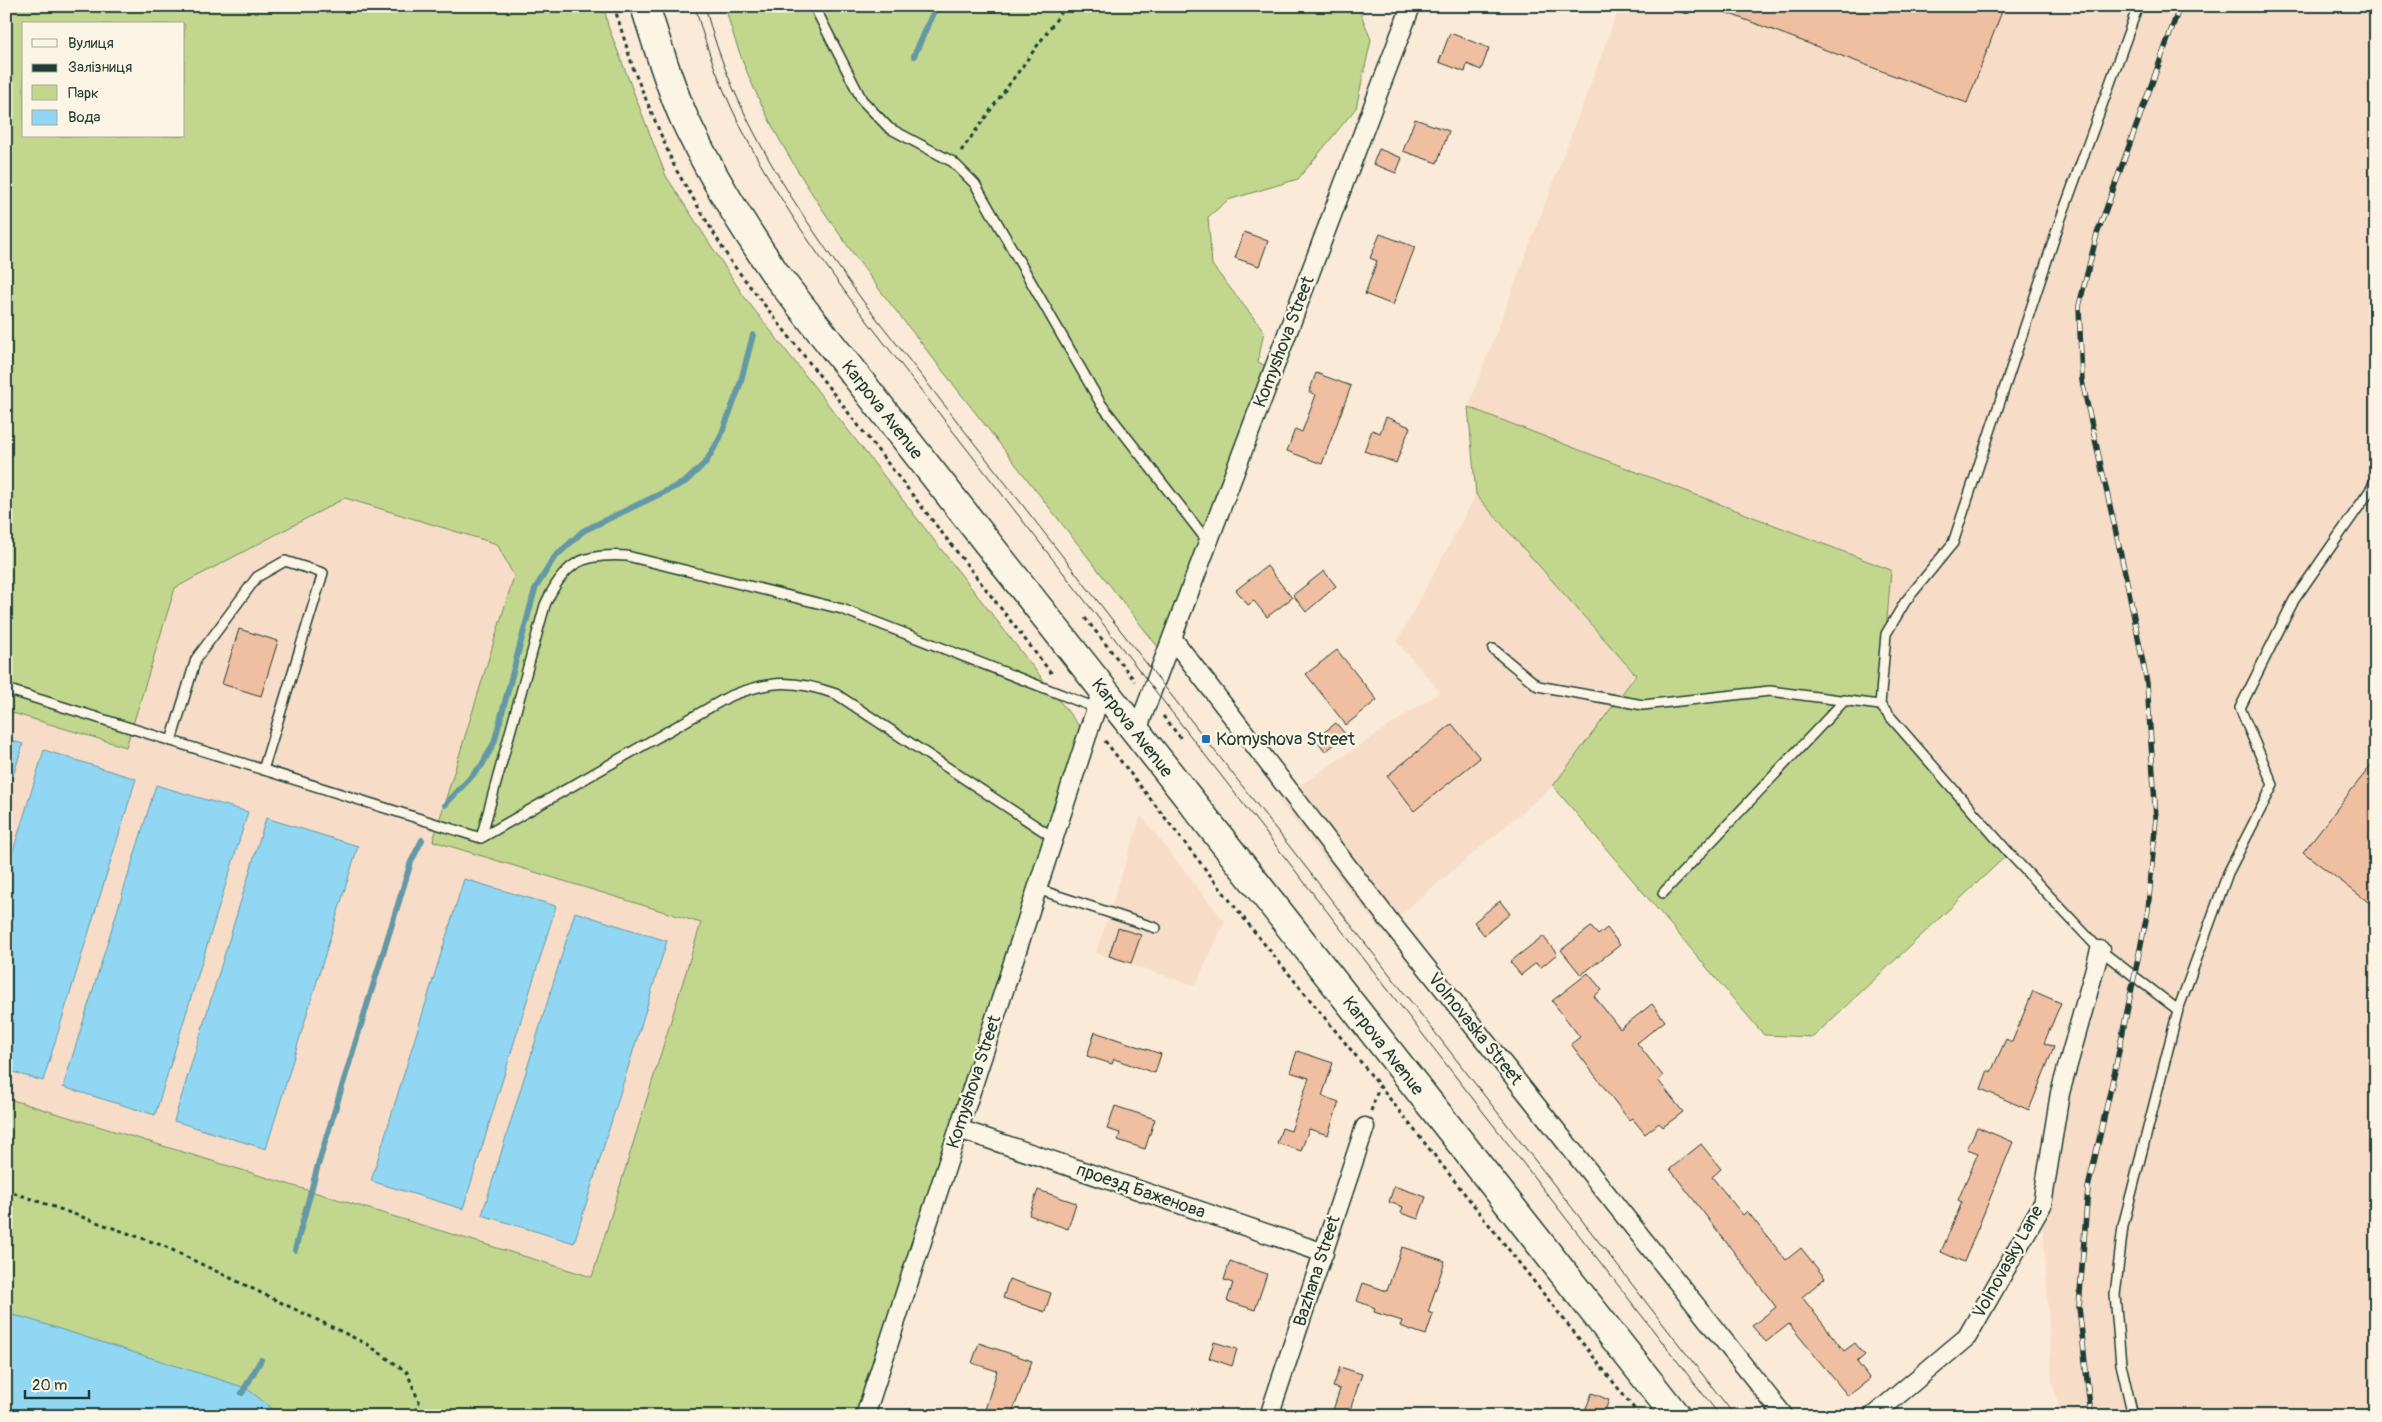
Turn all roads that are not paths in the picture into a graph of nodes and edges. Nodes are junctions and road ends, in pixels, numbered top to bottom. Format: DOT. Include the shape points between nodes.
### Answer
graph roads {
  1 [pos="645,6"];
  2 [pos="814,6"];
  3 [pos="1410,6"];
  4 [pos="1680,6"];
  5 [pos="1687,6"];
  6 [pos="2138,6"];
  7 [pos="2376,478"];
  8 [pos="1208,542"];
  9 [pos="1172,638"];
  10 [pos="1493,649"];
  11 [pos="6,688"];
  12 [pos="1099,699"];
  13 [pos="1845,700"];
  14 [pos="1880,705"];
  15 [pos="1136,733"];
  16 [pos="171,741"];
  17 [pos="263,770"];
  18 [pos="481,838"];
  19 [pos="1054,838"];
  20 [pos="1037,889"];
  21 [pos="1663,893"];
  22 [pos="1156,928"];
  23 [pos="2100,950"];
  24 [pos="2178,1010"];
  25 [pos="1366,1127"];
  26 [pos="959,1129"];
  27 [pos="1324,1253"];
  28 [pos="865,1416"];
  29 [pos="1269,1416"];
  30 [pos="1676,1416"];
  31 [pos="1784,1416"];
  32 [pos="1873,1416"];
  33 [pos="2134,1416"];
  1 -- 12 [label="main road, Karpova Avenue" via="683,117 742,224 777,276"];
  2 -- 8 [label="lane" via="862,100 889,128 953,162 975,184 1101,404"];
  3 -- 8 [label="street, Komyshova Street"];
  4 -- 5 [label="lane"];
  6 -- 14 [label="lane" via="2060,221 1953,544 1905,602 1886,634"];
  7 -- 24 [label="lane" via="2294,600 2240,708 2273,785 2228,873"];
  8 -- 9 [label="street, Komyshova Street"];
  9 -- 15 [label="street, Komyshova Street"];
  9 -- 31 [label="street, Volnovaska Street" via="1391,923"];
  10 -- 13 [label="lane" via="1538,686 1643,705 1770,691"];
  11 -- 16 [label="lane"];
  12 -- 15 [label="main road, Karpova Avenue"];
  12 -- 18 [label="lane" via="842,609 627,556 601,554 576,563 556,581 545,605"];
  12 -- 19 [label="street, Komyshova Street"];
  13 -- 14 [label="lane"];
  13 -- 21 [label="lane"];
  14 -- 23 [label="lane"];
  15 -- 30 [label="main road, Karpova Avenue"];
  16 -- 17 [label="lane"];
  16 -- 17 [label="lane" via="196,659 257,577 285,562 323,573"];
  17 -- 18 [label="lane"];
  18 -- 19 [label="lane" via="728,697 754,686 782,682 810,685 836,694"];
  19 -- 20 [label="street, Komyshova Street"];
  20 -- 22 [label="lane"];
  20 -- 26 [label="street, Komyshova Street"];
  23 -- 24 [label="lane"];
  23 -- 32 [label="street, Volnovasky Lane" via="2060,1093 2042,1205 1967,1337"];
  24 -- 33 [label="lane" via="2123,1226 2116,1295 2120,1364"];
  25 -- 27 [label="street, Bazhana Street"];
  26 -- 27 [label="street, проезд Баженова"];
  26 -- 28 [label="street, Komyshova Street"];
  27 -- 29 [label="street, Bazhana Street"];
}
